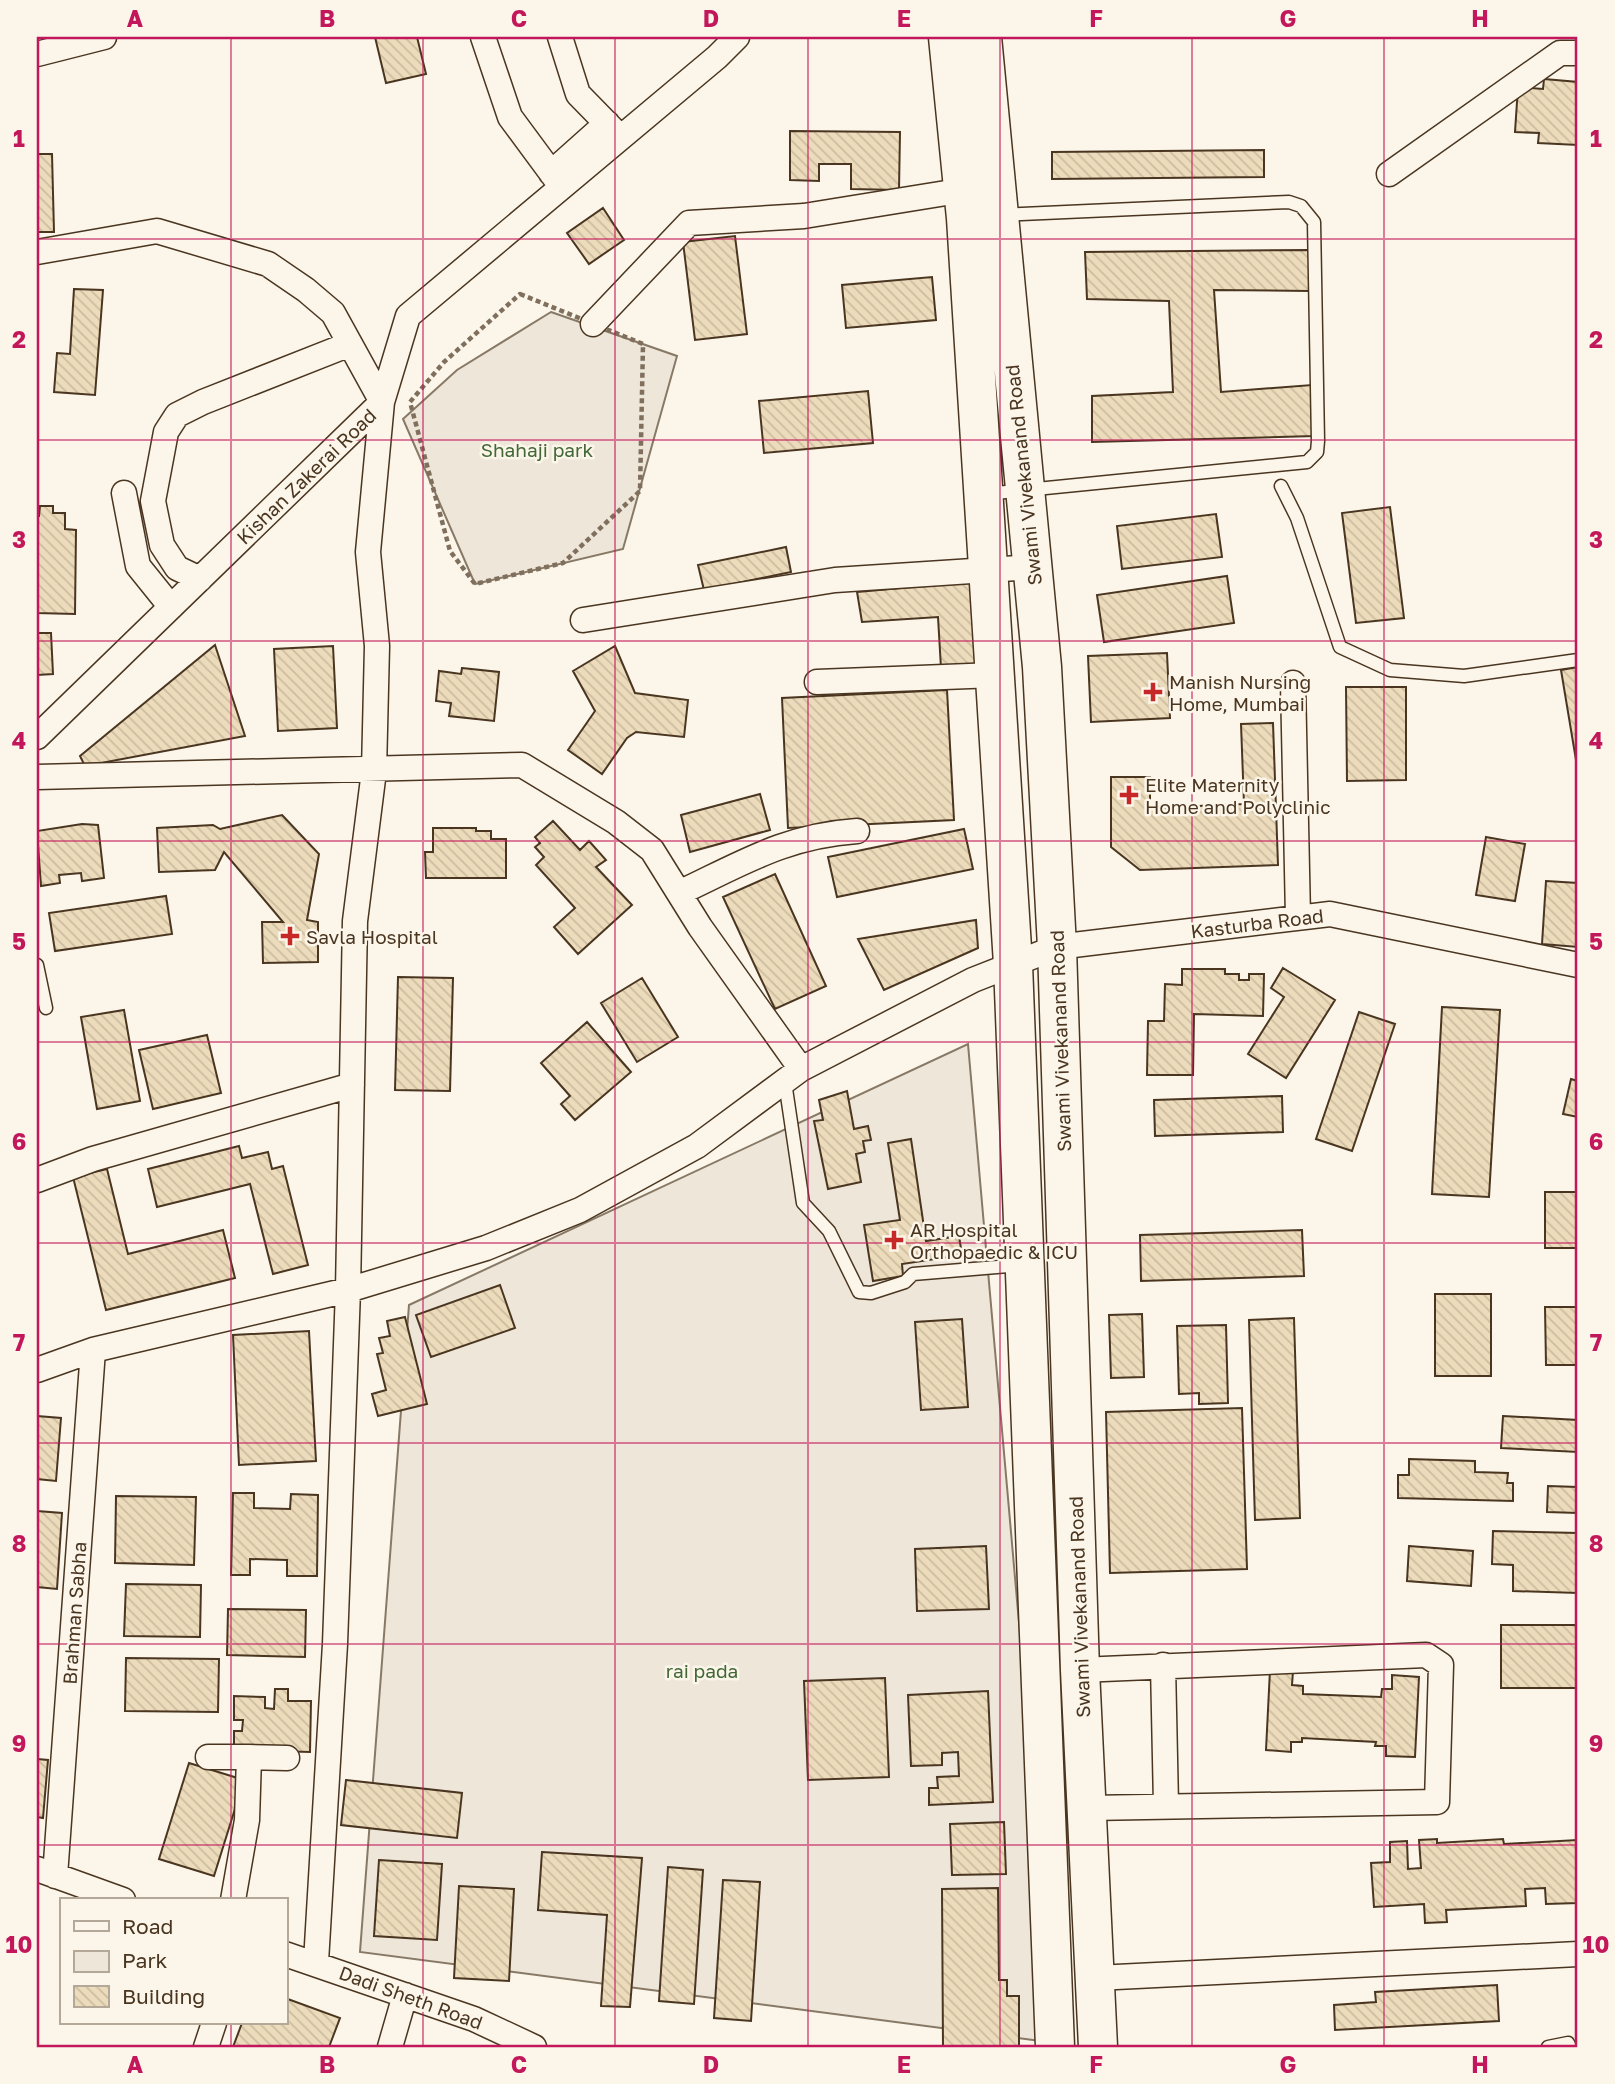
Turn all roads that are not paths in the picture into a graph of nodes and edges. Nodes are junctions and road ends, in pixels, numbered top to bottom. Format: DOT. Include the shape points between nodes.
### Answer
graph roads {
  1 [pos="104,37"];
  2 [pos="483,37"];
  3 [pos="560,37"];
  4 [pos="737,37"];
  5 [pos="948,37"];
  6 [pos="982,37"];
  7 [pos="1578,53"];
  8 [pos="37,54"];
  9 [pos="613,130"];
  10 [pos="1389,174"];
  11 [pos="556,179"];
  12 [pos="981,207"];
  13 [pos="37,252"];
  14 [pos="593,324"];
  15 [pos="350,344"];
  16 [pos="382,402"];
  17 [pos="1281,486"];
  18 [pos="1025,490"];
  19 [pos="124,493"];
  20 [pos="983,495"];
  21 [pos="1033,567"];
  22 [pos="990,571"];
  23 [pos="200,579"];
  24 [pos="171,607"];
  25 [pos="583,620"];
  26 [pos="1578,660"];
  27 [pos="995,674"];
  28 [pos="817,682"];
  29 [pos="1293,683"];
  30 [pos="37,737"];
  31 [pos="374,771"];
  32 [pos="37,777"];
  33 [pos="857,831"];
  34 [pos="679,893"];
  35 [pos="1298,917"];
  36 [pos="1057,947"];
  37 [pos="1013,964"];
  38 [pos="37,965"];
  39 [pos="1578,965"];
  40 [pos="46,1008"];
  41 [pos="793,1075"];
  42 [pos="352,1085"];
  43 [pos="37,1180"];
  44 [pos="1023,1265"];
  45 [pos="348,1290"];
  46 [pos="93,1350"];
  47 [pos="37,1370"];
  48 [pos="1163,1665"];
  49 [pos="1080,1670"];
  50 [pos="208,1757"];
  51 [pos="249,1757"];
  52 [pos="287,1758"];
  53 [pos="1166,1805"];
  54 [pos="1089,1808"];
  55 [pos="46,1873"];
  56 [pos="117,1898"];
  57 [pos="233,1898"];
  58 [pos="1578,1954"];
  59 [pos="287,1955"];
  60 [pos="316,1962"];
  61 [pos="1096,1978"];
  62 [pos="405,1994"];
  63 [pos="214,2024"];
  64 [pos="206,2047"];
  65 [pos="390,2047"];
  66 [pos="534,2047"];
  67 [pos="1055,2047"];
  68 [pos="1098,2047"];
  69 [pos="1548,2047"];
  70 [pos="1570,2047"];
  1 -- 8 [label="street"];
  2 -- 11 [label="street" via="510,117"];
  3 -- 9 [label="street" via="578,94"];
  4 -- 9 [label="street, Kishan Zakerai Road" via="717,57"];
  5 -- 12 [label="main road, Swami Vivekanand Road"];
  6 -- 12 [label="main road, Swami Vivekanand Road"];
  7 -- 10 [label="street" via="1560,53"];
  9 -- 11 [label="street, Kishan Zakerai Road"];
  11 -- 16 [label="street, Kishan Zakerai Road" via="408,316"];
  12 -- 14 [label="street" via="689,223"];
  12 -- 18 [label="main road, Swami Vivekanand Road"];
  12 -- 18 [label="lane" via="1289,202 1301,206 1314,222 1318,441 1312,459"];
  12 -- 20 [label="main road, Swami Vivekanand Road"];
  13 -- 15 [label="street" via="157,231 268,264 333,313"];
  15 -- 16 [label="street"];
  15 -- 23 [label="street" via="203,402 177,415 166,432 153,501 162,545 177,568"];
  16 -- 23 [label="street, Kishan Zakerai Road"];
  16 -- 31 [label="street" via="368,552 377,646"];
  17 -- 26 [label="lane" via="1297,518 1340,647 1390,670 1464,676"];
  18 -- 20 [label="lane"];
  18 -- 21 [label="main road, Swami Vivekanand Road"];
  19 -- 24 [label="street" via="138,566"];
  20 -- 22 [label="main road, Swami Vivekanand Road"];
  21 -- 22 [label="street"];
  21 -- 36 [label="main road, Swami Vivekanand Road"];
  22 -- 25 [label="street" via="835,580"];
  22 -- 27 [label="main road, Swami Vivekanand Road"];
  23 -- 24 [label="street, Kishan Zakerai Road"];
  24 -- 30 [label="street, Kishan Zakerai Road"];
  27 -- 28 [label="street"];
  27 -- 37 [label="main road, Swami Vivekanand Road"];
  29 -- 35 [label="street"];
  31 -- 32 [label="street"];
  31 -- 34 [label="street" via="522,765 616,822 652,850"];
  31 -- 42 [label="street" via="355,921"];
  33 -- 34 [label="street" via="807,837 765,850"];
  34 -- 41 [label="street"];
  35 -- 36 [label="street, Kasturba Road"];
  35 -- 39 [label="street, Kasturba Road" via="1330,914"];
  36 -- 37 [label="street, Kasturba Road"];
  36 -- 49 [label="main road, Swami Vivekanand Road"];
  37 -- 41 [label="street, Kasturba Road"];
  37 -- 44 [label="main road, Swami Vivekanand Road"];
  38 -- 40 [label="lane"];
  41 -- 44 [label="lane" via="803,1203 829,1231 859,1292 871,1293 914,1275"];
  41 -- 45 [label="street, Kasturba Road" via="697,1146 580,1210 486,1248"];
  42 -- 43 [label="street" via="93,1159"];
  42 -- 45 [label="street"];
  44 -- 67 [label="main road, Swami Vivekanand Road"];
  45 -- 46 [label="street, Kasturba Road"];
  45 -- 60 [label="street" via="335,1644"];
  46 -- 47 [label="street, Kasturba Road"];
  46 -- 55 [label="street, Brahman Sabha"];
  48 -- 49 [label="street"];
  48 -- 53 [label="street"];
  48 -- 53 [label="street" via="1426,1655 1441,1665 1437,1802"];
  49 -- 54 [label="main road, Swami Vivekanand Road"];
  50 -- 51 [label="street"];
  51 -- 52 [label="street"];
  51 -- 57 [label="street" via="247,1820"];
  53 -- 54 [label="street"];
  54 -- 61 [label="main road, Swami Vivekanand Road"];
  55 -- 56 [label="street"];
  58 -- 61 [label="street"];
  59 -- 60 [label="street, Dadi Sheth Road"];
  60 -- 62 [label="street, Dadi Sheth Road"];
  61 -- 68 [label="main road, Swami Vivekanand Road"];
  62 -- 65 [label="street"];
  62 -- 66 [label="street, Dadi Sheth Road"];
  63 -- 64 [label="street"];
  69 -- 70 [label="lane" via="1568,2043"];
}
